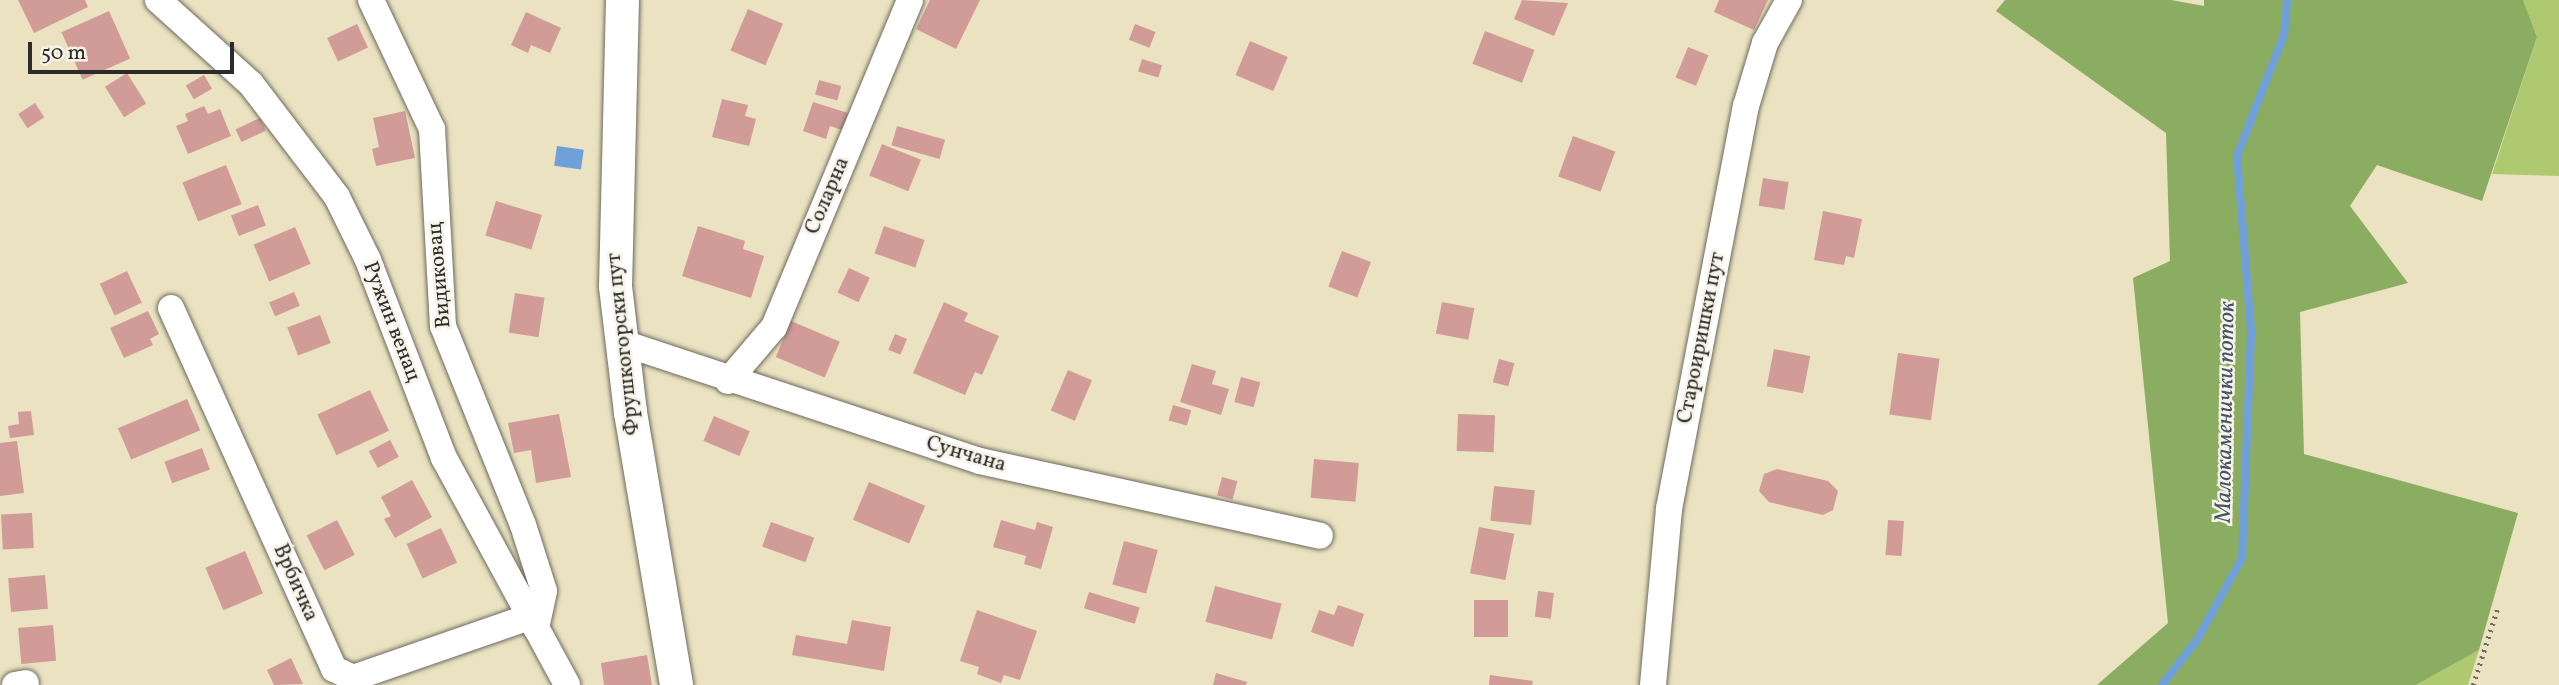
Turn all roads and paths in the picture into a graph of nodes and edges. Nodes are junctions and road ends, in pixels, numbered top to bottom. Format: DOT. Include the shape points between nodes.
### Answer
graph roads {
  1 [pos="158,0"];
  2 [pos="370,0"];
  3 [pos="622,0"];
  4 [pos="909,0"];
  5 [pos="1788,0"];
  6 [pos="171,308"];
  7 [pos="620,342"];
  8 [pos="728,381"];
  9 [pos="1320,536"];
  10 [pos="2497,610"];
  11 [pos="532,622"];
  12 [pos="567,685"];
  13 [pos="676,685"];
  14 [pos="1653,685"];
  15 [pos="2473,685"];
  1 -- 11 [label="street, Ружин венац" via="251,84 337,197 368,260 444,458"];
  2 -- 11 [label="street, Видиковац" via="432,129 443,326 540,578 544,592"];
  3 -- 7 [label="street, Фрушкогорски пут" via="613,233"];
  4 -- 8 [label="street, Соларна" via="774,327"];
  5 -- 14 [label="street, Староиришки пут" via="1765,43 1746,106 1669,509"];
  6 -- 11 [label="street, Врбичка" via="334,669 353,678"];
  7 -- 8 [label="street, Сунчана"];
  7 -- 13 [label="street, Фрушкогорски пут"];
  8 -- 9 [label="street, Сунчана" via="980,461"];
  10 -- 15 [label="path"];
  11 -- 12 [label="street, Ружин венац"];
}
